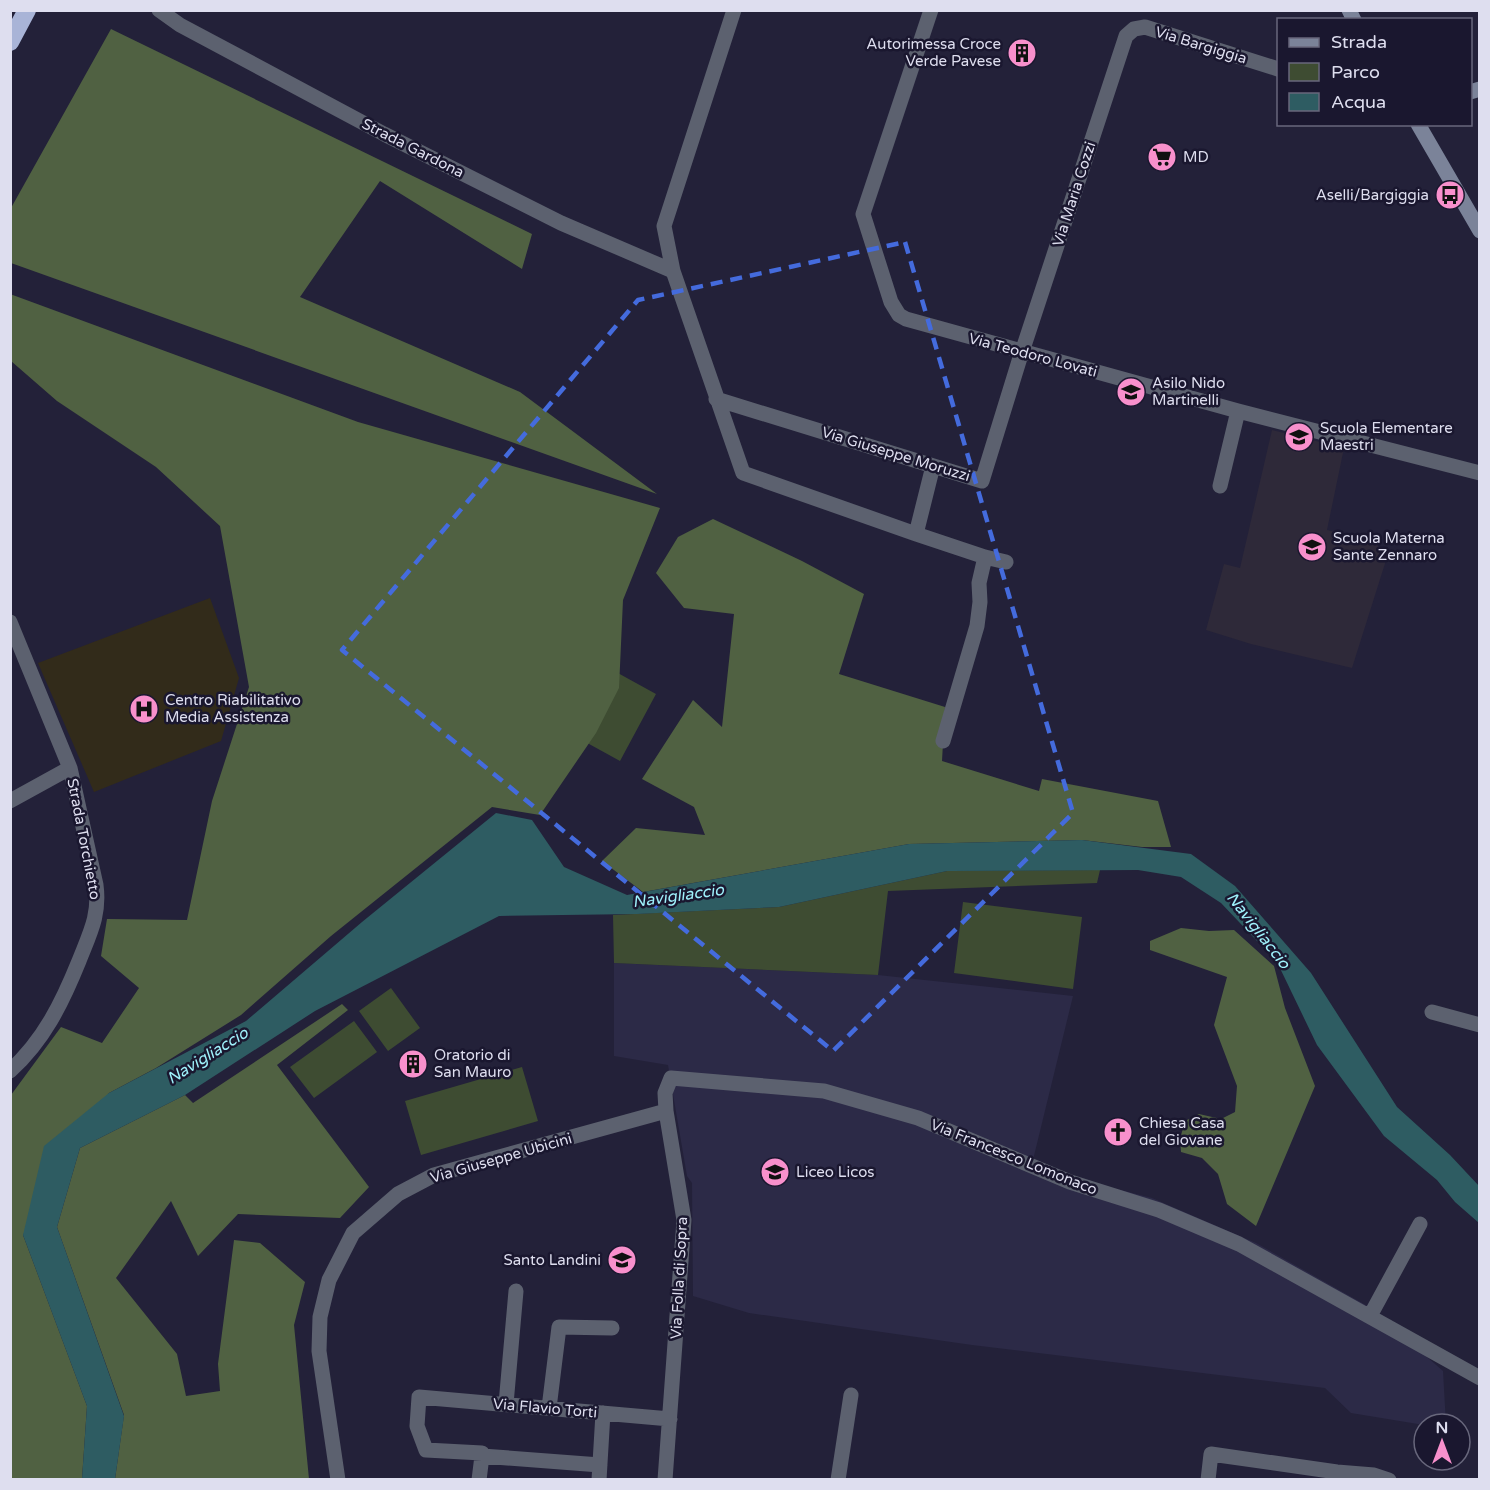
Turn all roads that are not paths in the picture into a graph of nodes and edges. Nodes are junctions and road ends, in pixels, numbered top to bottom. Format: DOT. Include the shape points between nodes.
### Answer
graph roads {
  1 [pos="27,10"];
  2 [pos="159,10"];
  3 [pos="734,10"];
  4 [pos="931,10"];
  5 [pos="1126,36"];
  6 [pos="10,42"];
  7 [pos="1277,69"];
  8 [pos="1419,126"];
  9 [pos="1479,231"];
  10 [pos="674,272"];
  11 [pos="1022,353"];
  12 [pos="716,399"];
  13 [pos="1238,411"];
  14 [pos="933,466"];
  15 [pos="1479,472"];
  16 [pos="1220,486"];
  17 [pos="916,534"];
  18 [pos="985,558"];
  19 [pos="1006,562"];
  20 [pos="12,626"];
  21 [pos="943,741"];
  22 [pos="70,768"];
  23 [pos="10,801"];
  24 [pos="1432,1012"];
  25 [pos="1479,1025"];
  26 [pos="10,1071"];
  27 [pos="671,1078"];
  28 [pos="666,1111"];
  29 [pos="1420,1224"];
  30 [pos="516,1291"];
  31 [pos="1370,1316"];
  32 [pos="612,1328"];
  33 [pos="1479,1378"];
  34 [pos="851,1395"];
  35 [pos="506,1404"];
  36 [pos="549,1408"];
  37 [pos="603,1413"];
  38 [pos="670,1419"];
  39 [pos="482,1456"];
  40 [pos="599,1472"];
  41 [pos="338,1479"];
  42 [pos="480,1479"];
  43 [pos="665,1479"];
  44 [pos="838,1479"];
  45 [pos="1208,1479"];
  46 [pos="1389,1479"];
  1 -- 6 [label="highway"];
  2 -- 10 [label="street, Strada Gardona" via="180,25 384,134 561,222"];
  3 -- 10 [label="street" via="664,226"];
  4 -- 11 [label="street, Via Teodoro Lovati" via="863,214 891,302 899,315"];
  5 -- 7 [label="street, Via Bargiggia" via="1138,28 1152,29"];
  5 -- 11 [label="street, Via Maria Cozzi"];
  8 -- 9 [label="street"];
  10 -- 12 [label="street"];
  11 -- 13 [label="street, Via Teodoro Lovati"];
  11 -- 14 [label="street, Via Giuseppe Moruzzi" via="982,481"];
  12 -- 14 [label="street, Via Giuseppe Moruzzi"];
  12 -- 17 [label="street" via="742,473"];
  13 -- 15 [label="street, Via Teodoro Lovati"];
  13 -- 16 [label="street"];
  14 -- 17 [label="street"];
  17 -- 18 [label="street"];
  18 -- 19 [label="street"];
  18 -- 21 [label="street" via="979,583 977,626"];
  20 -- 22 [label="street, Strada Torchietto"];
  22 -- 23 [label="street"];
  22 -- 26 [label="street, Strada Torchietto" via="96,885 95,921 58,1011 26,1057"];
  24 -- 25 [label="street"];
  27 -- 28 [label="street, Via Folla di Sopra" via="665,1093"];
  27 -- 31 [label="street, Via Francesco Lomonaco" via="824,1091 918,1118 1070,1182 1159,1210 1239,1244"];
  28 -- 38 [label="street, Via Folla di Sopra" via="684,1220"];
  28 -- 41 [label="street, Via Giuseppe Ubicini" via="434,1175 398,1194 353,1233 329,1280 320,1317 319,1351"];
  29 -- 31 [label="street"];
  30 -- 35 [label="street"];
  31 -- 33 [label="street, Via Francesco Lomonaco"];
  32 -- 36 [label="street" via="559,1327"];
  34 -- 44 [label="street"];
  35 -- 36 [label="street, Via Flavio Torti"];
  35 -- 39 [label="street, Via Flavio Torti" via="419,1397 417,1426 426,1450"];
  36 -- 37 [label="street, Via Flavio Torti"];
  37 -- 38 [label="street, Via Flavio Torti"];
  37 -- 40 [label="street"];
  38 -- 43 [label="street, Via Folla di Sopra"];
  39 -- 40 [label="street"];
  39 -- 42 [label="street"];
  45 -- 46 [label="street" via="1211,1454"];
}
